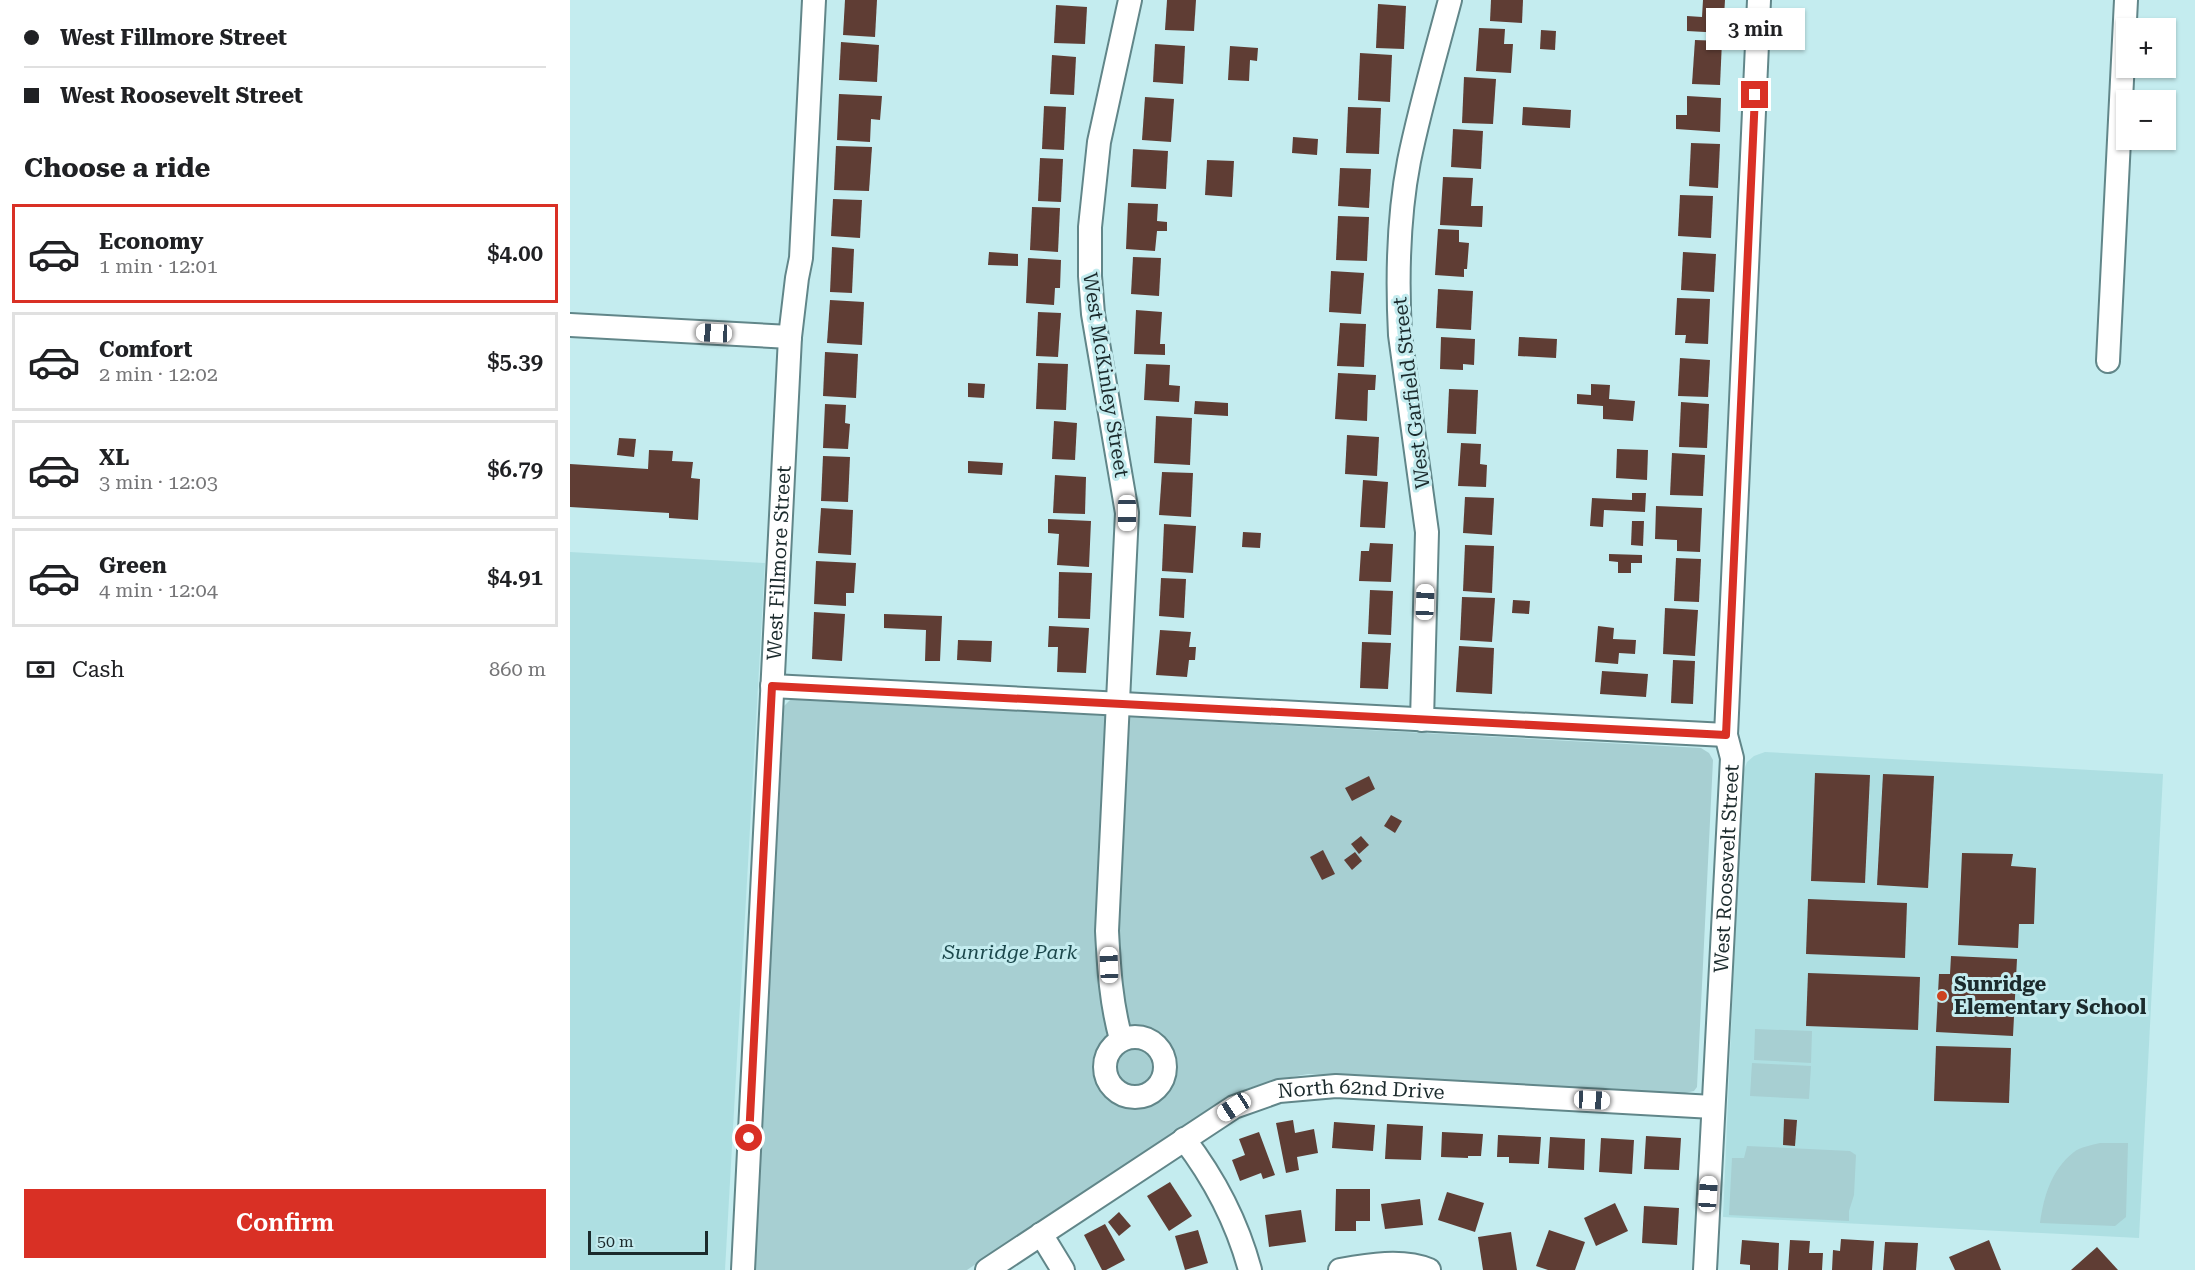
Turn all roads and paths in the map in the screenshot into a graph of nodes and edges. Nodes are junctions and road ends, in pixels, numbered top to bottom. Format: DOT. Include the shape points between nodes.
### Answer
graph roads {
  1 [pos="814,0"];
  2 [pos="1130,0"];
  3 [pos="1450,0"];
  4 [pos="1760,0"];
  5 [pos="2127,0"];
  6 [pos="570,325"];
  7 [pos="790,337"];
  8 [pos="2108,361"];
  9 [pos="772,686"];
  10 [pos="1118,704"];
  11 [pos="1422,720"];
  12 [pos="1726,735"];
  13 [pos="1121,1039"];
  14 [pos="1713,1107"];
  15 [pos="1184,1139"];
  16 [pos="1041,1234"];
  17 [pos="742,1270"];
  18 [pos="987,1270"];
  19 [pos="1063,1270"];
  20 [pos="1250,1270"];
  21 [pos="1340,1270"];
  22 [pos="1429,1270"];
  23 [pos="1705,1270"];
  1 -- 7 [label="street, West Fillmore Street" via="801,258"];
  2 -- 10 [label="street, West McKinley Street" via="1099,142 1090,227 1093,314 1127,513"];
  3 -- 11 [label="street, West Garfield Street" via="1409,161 1400,230 1400,335 1427,532"];
  4 -- 12 [label="street, West Roosevelt Street"];
  5 -- 8 [label="street"];
  6 -- 7 [label="street"];
  7 -- 9 [label="street, West Fillmore Street"];
  9 -- 10 [label="street"];
  9 -- 17 [label="street, West Fillmore Street"];
  10 -- 11 [label="street"];
  10 -- 13 [label="street, West McKinley Street" via="1107,931 1109,983"];
  11 -- 12 [label="street"];
  12 -- 14 [label="street, West Roosevelt Street" via="1731,758"];
  14 -- 15 [label="street, North 62nd Drive" via="1315,1087 1280,1091 1246,1101"];
  14 -- 23 [label="street, West Roosevelt Street"];
  15 -- 16 [label="street, North 62nd Drive"];
  15 -- 20 [label="street" via="1225,1203"];
  16 -- 18 [label="street, North 62nd Drive"];
  16 -- 19 [label="street"];
  21 -- 22 [label="street" via="1417,1265"];
}
